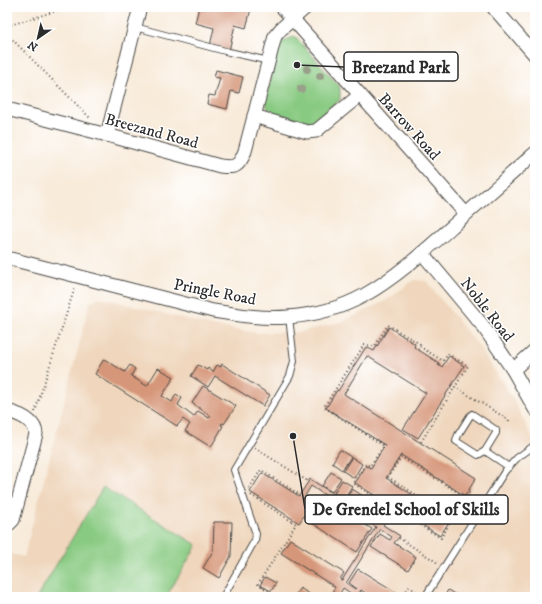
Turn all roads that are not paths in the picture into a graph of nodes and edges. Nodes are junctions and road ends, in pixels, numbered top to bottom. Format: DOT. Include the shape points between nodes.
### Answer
graph roads {
  1 [pos="140,7"];
  2 [pos="282,7"];
  3 [pos="306,7"];
  4 [pos="493,7"];
  5 [pos="292,19"];
  6 [pos="135,27"];
  7 [pos="535,55"];
  8 [pos="268,61"];
  9 [pos="360,95"];
  10 [pos="7,109"];
  11 [pos="254,116"];
  12 [pos="107,135"];
  13 [pos="535,153"];
  14 [pos="466,214"];
  15 [pos="422,253"];
  16 [pos="7,258"];
  17 [pos="289,317"];
  18 [pos="535,350"];
  19 [pos="513,370"];
  20 [pos="535,409"];
  21 [pos="7,411"];
  22 [pos="535,445"];
  23 [pos="485,451"];
  24 [pos="509,467"];
  25 [pos="7,526"];
  26 [pos="223,597"];
  27 [pos="425,597"];
  1 -- 6 [label="street"];
  2 -- 5 [label="street, Barrow Road"];
  3 -- 5 [label="street, Breezand Road"];
  4 -- 7 [label="street"];
  5 -- 8 [label="street, Breezand Road" via="277,32"];
  5 -- 9 [label="street, Barrow Road"];
  6 -- 8 [label="lane"];
  6 -- 12 [label="street"];
  8 -- 11 [label="street, Breezand Road"];
  9 -- 11 [label="street" via="316,132 307,132"];
  9 -- 14 [label="street, Barrow Road"];
  10 -- 12 [label="street, Breezand Road"];
  11 -- 12 [label="street, Breezand Road" via="242,159 232,167 220,166"];
  13 -- 14 [label="street, Pringle Road"];
  14 -- 15 [label="street, Pringle Road"];
  15 -- 17 [label="street, Pringle Road" via="388,280 362,296 310,314"];
  15 -- 19 [label="street, Noble Road" via="483,326"];
  16 -- 17 [label="street, Pringle Road" via="213,311 243,316"];
  17 -- 26 [label="lane" via="293,368 234,470 256,534"];
  18 -- 19 [label="street"];
  19 -- 20 [label="street, Noble Road"];
  21 -- 25 [label="street" via="31,422 36,434 13,520"];
  22 -- 24 [label="lane" via="520,455"];
  23 -- 23 [label="lane" via="477,454 456,441 472,414 496,430"];
  23 -- 24 [label="lane"];
  24 -- 27 [label="lane"];
}
